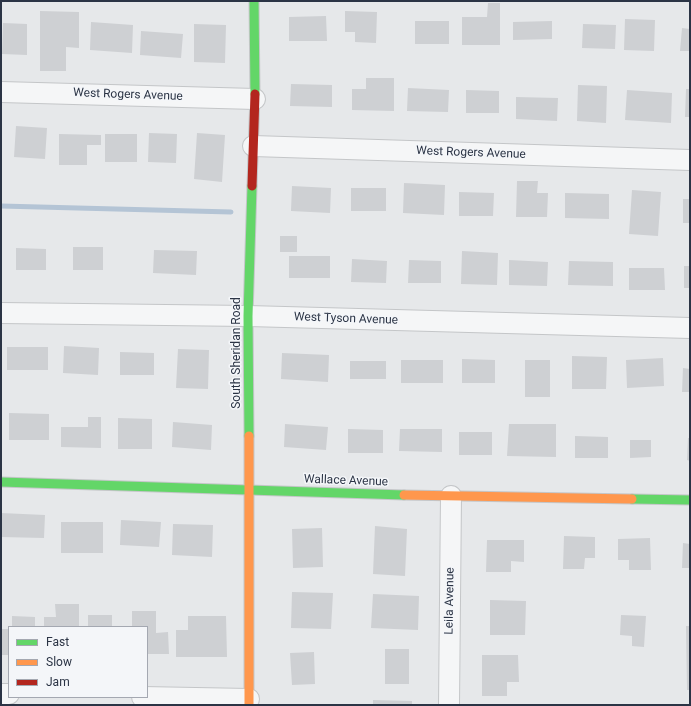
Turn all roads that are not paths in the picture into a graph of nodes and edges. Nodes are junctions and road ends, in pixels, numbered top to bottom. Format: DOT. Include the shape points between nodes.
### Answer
graph roads {
  1 [pos="254,1"];
  2 [pos="1,92"];
  3 [pos="255,99"];
  4 [pos="253,146"];
  5 [pos="690,160"];
  6 [pos="1,313"];
  7 [pos="248,316"];
  8 [pos="690,328"];
  9 [pos="1,482"];
  10 [pos="250,490"];
  11 [pos="451,496"];
  12 [pos="690,500"];
  13 [pos="148,697"];
  14 [pos="249,702"];
  15 [pos="449,705"];
  1 -- 3 [label="street, South Sheridan Road"];
  2 -- 3 [label="street, West Rogers Avenue"];
  3 -- 4 [label="street, South Sheridan Road"];
  4 -- 5 [label="street, West Rogers Avenue"];
  4 -- 7 [label="street, South Sheridan Road"];
  6 -- 7 [label="street, West Tyson Avenue"];
  7 -- 8 [label="street, West Tyson Avenue"];
  7 -- 10 [label="street, South Sheridan Road"];
  9 -- 10 [label="street, Wallace Avenue"];
  10 -- 11 [label="street, Wallace Avenue"];
  10 -- 14 [label="street, South Sheridan Road"];
  11 -- 12 [label="street, Wallace Avenue"];
  11 -- 15 [label="street, Leila Avenue"];
  13 -- 14 [label="street"];
}
